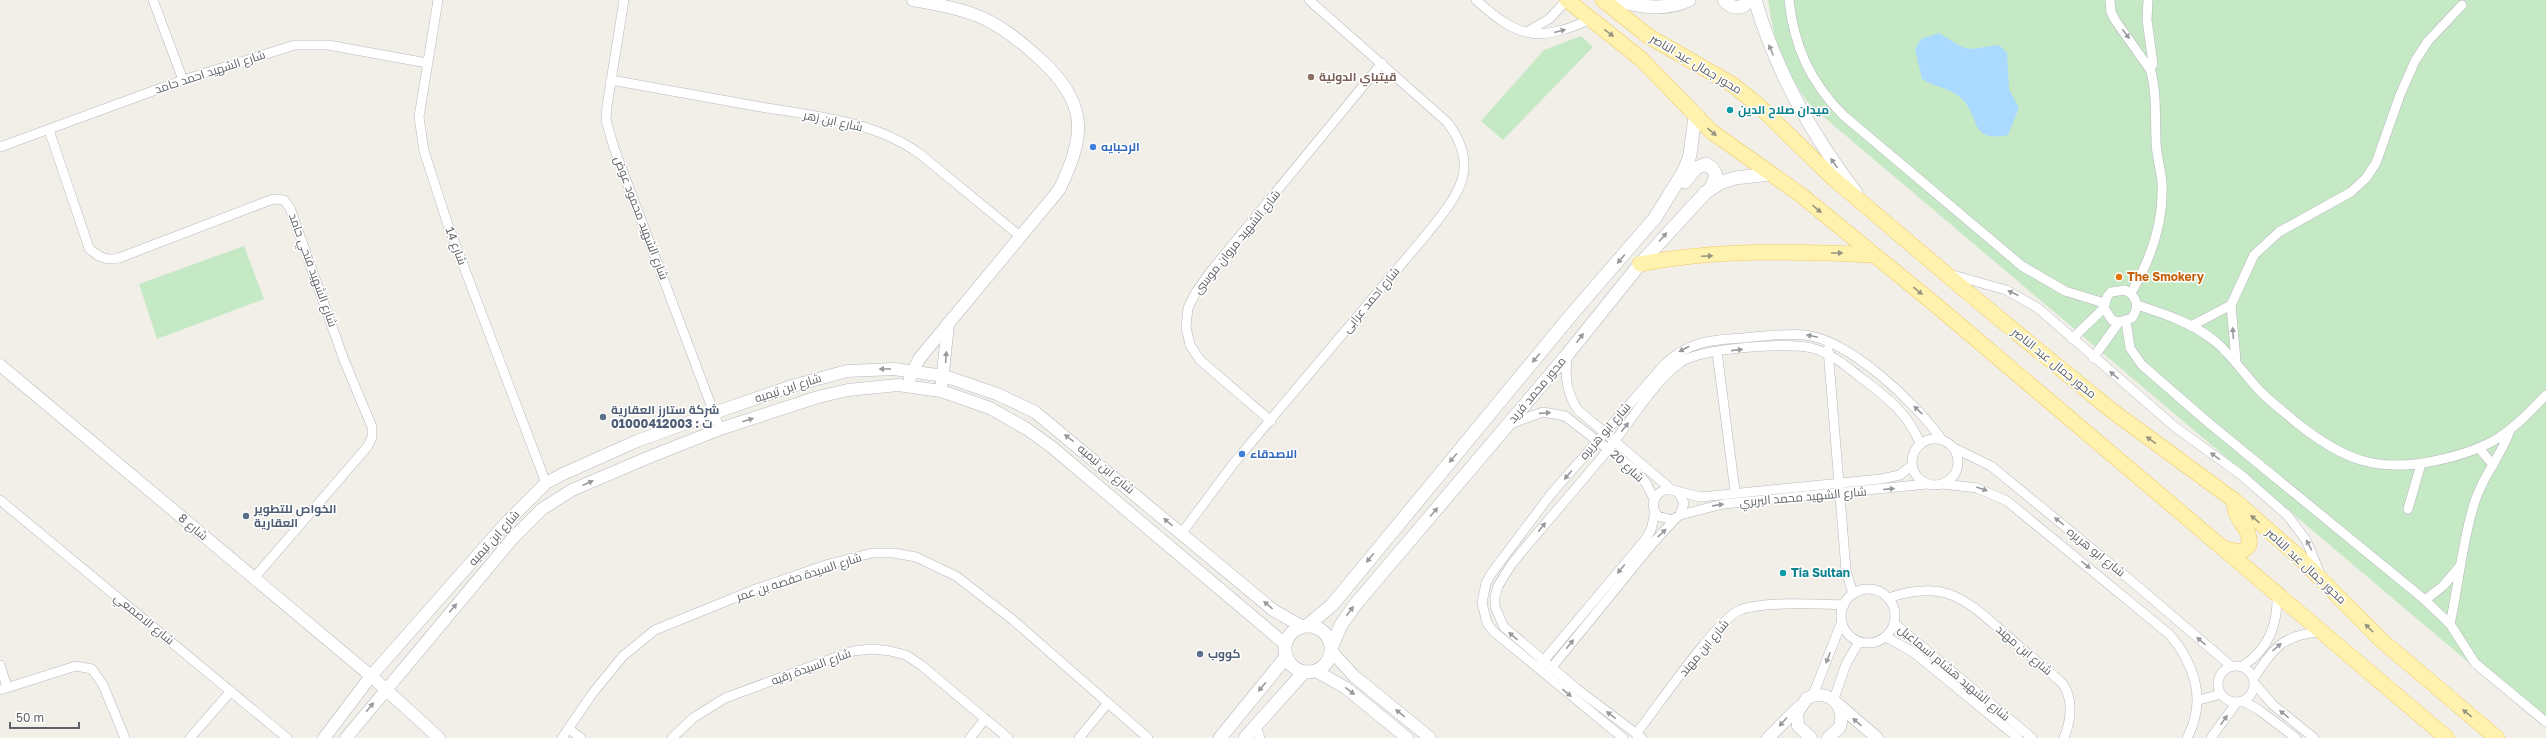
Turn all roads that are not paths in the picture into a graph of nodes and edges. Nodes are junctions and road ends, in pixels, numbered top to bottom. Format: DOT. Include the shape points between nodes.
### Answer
graph roads {
  1 [pos="153,0"];
  2 [pos="438,0"];
  3 [pos="624,0"];
  4 [pos="913,0"];
  5 [pos="1309,0"];
  6 [pos="1476,0"];
  7 [pos="1567,0"];
  8 [pos="1603,0"];
  9 [pos="1612,0"];
  10 [pos="1689,0"];
  11 [pos="1724,0"];
  12 [pos="1749,0"];
  13 [pos="1755,0"];
  14 [pos="1789,0"];
  15 [pos="2110,0"];
  16 [pos="2148,0"];
  17 [pos="2462,4"];
  18 [pos="1591,19"];
  19 [pos="1527,32"];
  20 [pos="427,63"];
  21 [pos="1382,63"];
  22 [pos="2150,68"];
  23 [pos="183,80"];
  24 [pos="612,80"];
  25 [pos="1694,116"];
  26 [pos="49,130"];
  27 [pos="0,147"];
  28 [pos="1770,174"];
  29 [pos="1674,188"];
  30 [pos="1711,188"];
  31 [pos="1865,206"];
  32 [pos="1021,237"];
  33 [pos="1874,255"];
  34 [pos="1640,264"];
  35 [pos="1948,274"];
  36 [pos="2131,293"];
  37 [pos="2104,305"];
  38 [pos="2137,305"];
  39 [pos="2231,305"];
  40 [pos="948,322"];
  41 [pos="2123,322"];
  42 [pos="2191,326"];
  43 [pos="2072,339"];
  44 [pos="1829,341"];
  45 [pos="1717,352"];
  46 [pos="1828,354"];
  47 [pos="1567,355"];
  48 [pos="2093,358"];
  49 [pos="2236,361"];
  50 [pos="0,366"];
  51 [pos="912,371"];
  52 [pos="944,376"];
  53 [pos="908,385"];
  54 [pos="940,391"];
  55 [pos="2546,395"];
  56 [pos="714,413"];
  57 [pos="1271,421"];
  58 [pos="1508,424"];
  59 [pos="720,429"];
  60 [pos="1604,431"];
  61 [pos="2509,433"];
  62 [pos="1597,440"];
  63 [pos="1615,440"];
  64 [pos="1942,440"];
  65 [pos="1920,444"];
  66 [pos="1954,448"];
  67 [pos="2479,448"];
  68 [pos="1609,449"];
  69 [pos="2421,464"];
  70 [pos="1912,465"];
  71 [pos="2493,465"];
  72 [pos="563,474"];
  73 [pos="1838,483"];
  74 [pos="1927,484"];
  75 [pos="1943,484"];
  76 [pos="543,486"];
  77 [pos="572,490"];
  78 [pos="1675,491"];
  79 [pos="1735,492"];
  80 [pos="1839,493"];
  81 [pos="1654,499"];
  82 [pos="0,500"];
  83 [pos="2235,501"];
  84 [pos="550,502"];
  85 [pos="2408,509"];
  86 [pos="1655,513"];
  87 [pos="1678,516"];
  88 [pos="1181,534"];
  89 [pos="2223,548"];
  90 [pos="2460,566"];
  91 [pos="254,578"];
  92 [pos="2323,581"];
  93 [pos="2443,586"];
  94 [pos="1853,594"];
  95 [pos="2277,594"];
  96 [pos="1888,598"];
  97 [pos="2456,598"];
  98 [pos="2425,600"];
  99 [pos="1844,605"];
  100 [pos="1842,621"];
  101 [pos="1895,624"];
  102 [pos="2450,624"];
  103 [pos="1304,626"];
  104 [pos="2321,632"];
  105 [pos="1886,637"];
  106 [pos="1859,642"];
  107 [pos="1332,649"];
  108 [pos="1285,650"];
  109 [pos="1540,664"];
  110 [pos="0,665"];
  111 [pos="2231,666"];
  112 [pos="2242,666"];
  113 [pos="1552,667"];
  114 [pos="1310,671"];
  115 [pos="1546,675"];
  116 [pos="372,676"];
  117 [pos="2254,681"];
  118 [pos="386,688"];
  119 [pos="4,689"];
  120 [pos="232,691"];
  121 [pos="2221,694"];
  122 [pos="1813,695"];
  123 [pos="2199,700"];
  124 [pos="1836,702"];
  125 [pos="2240,702"];
  126 [pos="1107,704"];
  127 [pos="1799,707"];
  128 [pos="2546,710"];
  129 [pos="2536,713"];
  130 [pos="985,719"];
  131 [pos="2546,722"];
  132 [pos="1256,726"];
  133 [pos="569,729"];
  134 [pos="1639,736"];
  135 [pos="125,738"];
  136 [pos="190,738"];
  137 [pos="287,738"];
  138 [pos="324,738"];
  139 [pos="346,738"];
  140 [pos="439,738"];
  141 [pos="562,738"];
  142 [pos="581,738"];
  143 [pos="672,738"];
  144 [pos="970,738"];
  145 [pos="1008,738"];
  146 [pos="1079,738"];
  147 [pos="1148,738"];
  148 [pos="1220,738"];
  149 [pos="1245,738"];
  150 [pos="1260,738"];
  151 [pos="1407,738"];
  152 [pos="1430,738"];
  153 [pos="1623,738"];
  154 [pos="1768,738"];
  155 [pos="1811,738"];
  156 [pos="1831,738"];
  157 [pos="1877,738"];
  158 [pos="2018,738"];
  159 [pos="2032,738"];
  160 [pos="2064,738"];
  161 [pos="2187,738"];
  162 [pos="2211,738"];
  163 [pos="2296,738"];
  164 [pos="2314,738"];
  165 [pos="2447,738"];
  166 [pos="2497,738"];
  1 -- 23 [label="street"];
  2 -- 20 [label="street, شارع 14"];
  3 -- 24 [label="street, شارع الشهيد محمود عوض"];
  4 -- 32 [label="street" via="972,12 1002,27 1055,73 1070,92 1078,120 1072,159 1059,190"];
  5 -- 21 [label="street, شارع احمد عرابى"];
  6 -- 19 [label="street" via="1504,24"];
  7 -- 18 [label="main road, محور جمال عبد الناصر"];
  7 -- 19 [label="street" via="1549,19"];
  8 -- 31 [label="main road, محور جمال عبد الناصر" via="1648,36 1747,95"];
  9 -- 10 [label="main road" via="1662,7 1674,6"];
  11 -- 12 [label="main road" via="1739,8 1746,5"];
  31 -- 13 [label="main road, one-way" via="1820,142 1792,95 1771,50"];
  14 -- 37 [label="street" via="1798,46 1808,72 1823,95 1843,115 2022,266 2065,292"];
  15 -- 22 [label="street, one-way" via="2115,20 2146,66"];
  16 -- 22 [label="street" via="2147,20 2152,64"];
  17 -- 39 [label="street" via="2428,41 2415,61 2376,163 2366,178 2351,192 2293,223 2266,242 2246,268"];
  19 -- 18 [label="street, one-way" via="1551,33"];
  18 -- 25 [label="main road, محور جمال عبد الناصر, one-way" via="1641,59"];
  20 -- 23 [label="street, شارع الشهيد احمد حامد" via="306,43 285,47"];
  20 -- 76 [label="street, شارع 14" via="419,117 428,165"];
  21 -- 57 [label="street, شارع احمد عرابى" via="1447,122 1454,132 1463,159 1461,186 1457,197"];
  21 -- 57 [label="street, شارع الشهيد مروان موسى" via="1211,271 1188,308 1186,327 1193,352"];
  22 -- 36 [label="street" via="2155,97 2161,201 2153,249"];
  23 -- 26 [label="street, شارع الشهيد احمد حامد"];
  24 -- 32 [label="street, شارع ابن زهر" via="795,112 872,129 905,143"];
  24 -- 56 [label="street, شارع الشهيد محمود عوض" via="606,120 610,135"];
  25 -- 28 [label="main road, محور جمال عبد الناصر, one-way" via="1727,144"];
  25 -- 29 [label="main road, محور محمد فريد" via="1690,155"];
  26 -- 27 [label="street, شارع الشهيد احمد حامد"];
  26 -- 91 [label="street, شارع الشهيد فتحي حامد" via="89,248 96,256 112,260 119,258 273,199 284,200 290,208 344,360 369,419 372,437 368,446"];
  28 -- 30 [label="main road, محور محمد فريد" via="1735,178"];
  28 -- 33 [label="main road, محور جمال عبد الناصر, one-way" via="1801,195"];
  29 -- 30 [label="main road" via="1684,184 1702,164 1710,166 1714,171 1715,178"];
  29 -- 103 [label="main road, محور محمد فريد, one-way" via="1650,224 1572,314 1339,596"];
  34 -- 30 [label="main road, محور محمد فريد, one-way"];
  31 -- 35 [label="main road, محور جمال عبد الناصر"];
  32 -- 40 [label="street"];
  34 -- 33 [label="main road, one-way" via="1735,254"];
  33 -- 89 [label="main road, محور جمال عبد الناصر, one-way"];
  47 -- 34 [label="main road, محور محمد فريد, one-way"];
  43 -- 35 [label="street, one-way" via="2038,308 2020,296 1981,281"];
  83 -- 35 [label="main road, محور جمال عبد الناصر, one-way" via="2111,410"];
  36 -- 37 [label="street" via="2118,289 2112,292"];
  36 -- 38 [label="street"];
  37 -- 41 [label="street" via="2112,320"];
  37 -- 43 [label="street"];
  38 -- 41 [label="street" via="2136,312"];
  38 -- 42 [label="street"];
  39 -- 42 [label="street"];
  49 -- 39 [label="street, one-way"];
  40 -- 51 [label="street"];
  52 -- 40 [label="street, one-way"];
  41 -- 48 [label="street"];
  41 -- 98 [label="street" via="2130,348 2142,365"];
  42 -- 49 [label="street" via="2215,341"];
  43 -- 48 [label="street"];
  44 -- 46 [label="street"];
  44 -- 60 [label="street, شارع ابو هريره, one-way" via="1796,335 1723,339 1683,349 1664,365"];
  64 -- 44 [label="street, شارع ابو هريره, one-way" via="1911,403 1850,354"];
  45 -- 46 [label="street, شارع ابو هريره, one-way" via="1786,346 1811,348"];
  63 -- 45 [label="street, شارع ابو هريره, one-way" via="1675,367 1692,357"];
  45 -- 79 [label="street"];
  46 -- 65 [label="street, شارع ابو هريره" via="1847,366 1902,412"];
  46 -- 73 [label="street"];
  47 -- 58 [label="main road, محور محمد فريد"];
  47 -- 60 [label="street, شارع 20" via="1566,377 1571,398 1578,410"];
  92 -- 48 [label="street, one-way" via="2306,540 2287,515 2240,474 2175,427"];
  49 -- 69 [label="street" via="2269,400 2332,449 2354,459 2378,465"];
  50 -- 91 [label="street, شارع 8"];
  51 -- 52 [label="street, شارع ابن تيميه"];
  51 -- 53 [label="street"];
  51 -- 56 [label="street, شارع ابن تيميه, one-way" via="847,371 792,386"];
  52 -- 54 [label="street"];
  88 -- 52 [label="street, شارع ابن تيميه, one-way" via="1086,452 1035,412 997,394"];
  53 -- 54 [label="street, شارع ابن تيميه"];
  59 -- 53 [label="street, شارع ابن تيميه, one-way" via="818,397 882,386"];
  54 -- 108 [label="street, شارع ابن تيميه" via="990,408 1027,429 1053,448"];
  55 -- 61 [label="street"];
  56 -- 59 [label="street, شارع الشهيد محمود عوض"];
  56 -- 72 [label="street, شارع ابن تيميه" via="638,441"];
  57 -- 88 [label="street, شارع احمد عرابى" via="1216,485"];
  58 -- 62 [label="street, شارع 20, one-way" via="1536,414 1558,413 1572,420"];
  107 -- 58 [label="main road, محور محمد فريد, one-way" via="1340,625 1355,604"];
  77 -- 59 [label="street, شارع ابن تيميه, one-way"];
  60 -- 62 [label="street, شارع ابو هريره"];
  60 -- 63 [label="street, شارع 20"];
  61 -- 67 [label="street"];
  61 -- 71 [label="street" via="2503,450"];
  62 -- 68 [label="street, شارع 20"];
  62 -- 109 [label="street, شارع ابو هريره, one-way" via="1491,574 1483,593 1484,613 1493,631"];
  63 -- 68 [label="street, شارع ابو هريره"];
  63 -- 78 [label="street, شارع 20"];
  64 -- 65 [label="street" via="1930,439"];
  64 -- 66 [label="street"];
  65 -- 70 [label="street" via="1915,450"];
  66 -- 75 [label="street" via="1957,469"];
  111 -- 66 [label="street, شارع ابو هريره, one-way" via="1991,466"];
  67 -- 69 [label="street"];
  67 -- 71 [label="street"];
  68 -- 81 [label="street, شارع 20" via="1641,476"];
  109 -- 68 [label="street, شارع ابو هريره, one-way" via="1504,627 1495,607 1498,586 1511,565"];
  69 -- 85 [label="street"];
  70 -- 73 [label="street, شارع الشهيد محمد البربري" via="1900,475 1892,477"];
  70 -- 74 [label="street" via="1917,477"];
  71 -- 90 [label="street" via="2475,499"];
  72 -- 76 [label="street, شارع ابن تيميه"];
  72 -- 77 [label="street"];
  73 -- 79 [label="street, شارع الشهيد محمد البربري"];
  73 -- 80 [label="street"];
  74 -- 75 [label="street"];
  80 -- 74 [label="street, شارع الشهيد محمد البربري, one-way"];
  75 -- 123 [label="street, شارع ابو هريره, one-way" via="1977,488 2007,501 2160,625 2184,653 2194,676"];
  76 -- 84 [label="street"];
  76 -- 116 [label="street, شارع ابن تيميه" via="506,523"];
  77 -- 84 [label="street, شارع ابن تيميه"];
  78 -- 79 [label="street, شارع الشهيد محمد البربري" via="1700,496"];
  78 -- 81 [label="street" via="1661,491"];
  78 -- 87 [label="street" via="1684,503"];
  87 -- 80 [label="street, شارع الشهيد محمد البربري, one-way" via="1722,504"];
  80 -- 94 [label="street" via="1846,570"];
  81 -- 86 [label="street"];
  82 -- 120 [label="street, شارع الاصمعي"];
  83 -- 89 [label="main road" via="2235,513 2248,532 2249,545 2239,552"];
  92 -- 83 [label="main road, محور جمال عبد الناصر, one-way"];
  118 -- 84 [label="street, شارع ابن تيميه, one-way" via="512,539"];
  86 -- 87 [label="street" via="1667,520"];
  86 -- 109 [label="street, one-way" via="1645,540"];
  113 -- 87 [label="street, one-way" via="1653,542"];
  103 -- 88 [label="street, شارع ابن تيميه, one-way" via="1276,612"];
  89 -- 95 [label="main road, محور جمال عبد الناصر"];
  90 -- 93 [label="street"];
  90 -- 97 [label="street"];
  91 -- 116 [label="street, شارع 8"];
  166 -- 92 [label="main road, محور جمال عبد الناصر, one-way" via="2381,640"];
  93 -- 97 [label="street"];
  93 -- 98 [label="street"];
  94 -- 96 [label="street" via="1872,590"];
  94 -- 99 [label="street"];
  95 -- 104 [label="main road, محور جمال عبد الناصر"];
  95 -- 112 [label="street" via="2277,619 2271,637 2255,656"];
  96 -- 101 [label="street" via="1895,610"];
  96 -- 160 [label="street, شارع ابن مهند" via="1908,592 1933,590 1954,596 1973,607 2063,684 2069,693 2071,703"];
  97 -- 102 [label="street"];
  98 -- 102 [label="street"];
  99 -- 100 [label="street"];
  99 -- 134 [label="street, شارع ابن مهند" via="1808,604 1740,610 1710,638"];
  100 -- 106 [label="street" via="1848,634"];
  100 -- 122 [label="street, one-way"];
  101 -- 105 [label="street"];
  101 -- 159 [label="street, شارع الشهيد هشام اسماعيل"];
  102 -- 129 [label="street" via="2474,663"];
  103 -- 107 [label="main road" via="1314,626 1326,633"];
  103 -- 108 [label="main road" via="1291,633"];
  117 -- 104 [label="street, one-way" via="2270,654 2281,643 2299,635"];
  104 -- 165 [label="main road, محور جمال عبد الناصر"];
  105 -- 106 [label="street" via="1873,643"];
  105 -- 158 [label="street, شارع الشهيد هشام اسماعيل" via="1913,652"];
  106 -- 124 [label="street" via="1846,664"];
  107 -- 114 [label="main road" via="1327,664"];
  152 -- 107 [label="street, one-way" via="1354,676"];
  108 -- 114 [label="main road" via="1296,669"];
  108 -- 148 [label="main road, one-way"];
  109 -- 113 [label="street, شارع ابو هريره"];
  109 -- 115 [label="street, شارع ابو هريره"];
  110 -- 119 [label="street"];
  111 -- 112 [label="street"];
  111 -- 121 [label="street" via="2220,675 2218,684"];
  112 -- 117 [label="street"];
  113 -- 115 [label="street"];
  134 -- 113 [label="street, شارع ابو هريره, one-way"];
  114 -- 132 [label="main road"];
  114 -- 151 [label="street, one-way" via="1346,688"];
  115 -- 153 [label="street, شارع ابو هريره, one-way"];
  116 -- 118 [label="street, شارع 8"];
  116 -- 138 [label="street, شارع ابن تيميه"];
  117 -- 125 [label="street" via="2252,694"];
  164 -- 117 [label="street, one-way" via="2273,705"];
  139 -- 118 [label="street, شارع ابن تيميه, one-way"];
  118 -- 140 [label="street, شارع 8"];
  119 -- 135 [label="street" via="76,666 92,669 103,685"];
  120 -- 136 [label="street"];
  120 -- 137 [label="street, شارع الاصمعي"];
  121 -- 123 [label="street"];
  121 -- 125 [label="street" via="2225,698"];
  122 -- 124 [label="street" via="1826,695"];
  122 -- 127 [label="street"];
  123 -- 161 [label="street" via="2196,717"];
  124 -- 156 [label="street" via="1842,719 1840,727"];
  157 -- 124 [label="street, one-way"];
  162 -- 125 [label="street, one-way"];
  125 -- 163 [label="street" via="2260,710"];
  126 -- 133 [label="street, شارع السيدة حفصه بن عمر" via="1012,620 956,576 916,557 872,553 830,564 764,587 655,630 623,656 592,694"];
  126 -- 146 [label="street"];
  126 -- 147 [label="street, شارع السيدة حفصه بن عمر"];
  127 -- 154 [label="street, one-way"];
  127 -- 155 [label="street" via="1798,726"];
  128 -- 129 [label="street"];
  129 -- 131 [label="street"];
  130 -- 143 [label="street, شارع السيدة رقيه" via="906,655 872,649 834,657 725,698 693,718"];
  130 -- 144 [label="street"];
  130 -- 145 [label="street, شارع السيدة رقيه"];
  132 -- 149 [label="main road"];
  132 -- 150 [label="street"];
  133 -- 141 [label="street, شارع السيدة حفصه بن عمر"];
  133 -- 142 [label="street"];
}
